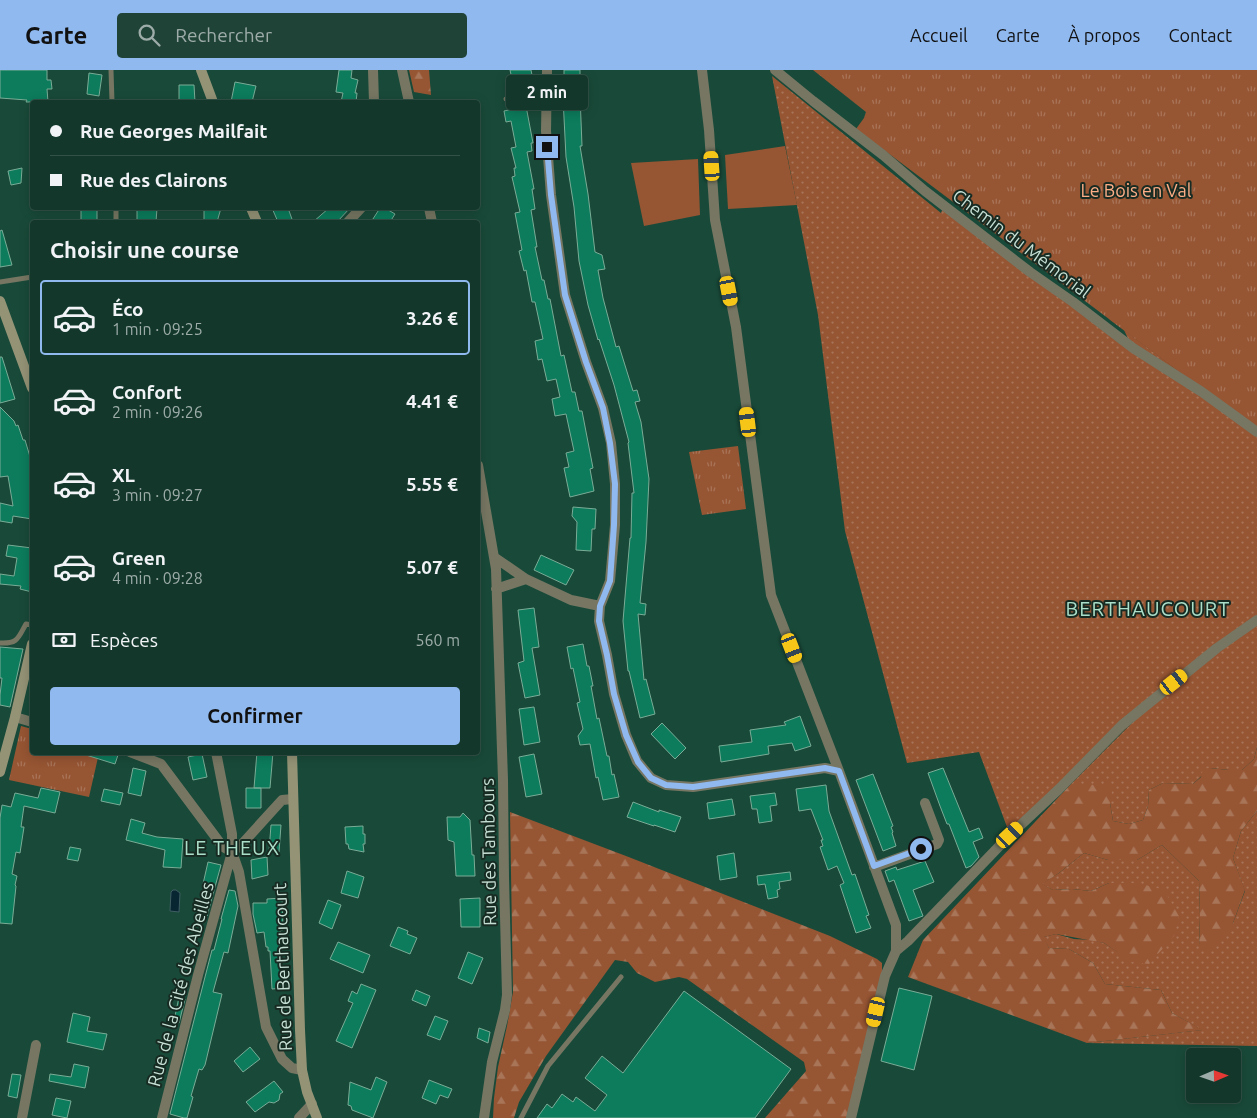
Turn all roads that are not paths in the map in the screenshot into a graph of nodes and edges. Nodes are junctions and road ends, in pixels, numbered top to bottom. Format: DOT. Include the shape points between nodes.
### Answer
graph roads {
  1 [pos="111,70"];
  2 [pos="201,70"];
  3 [pos="373,70"];
  4 [pos="402,70"];
  5 [pos="547,70"];
  6 [pos="702,70"];
  7 [pos="775,70"];
  8 [pos="546,94"];
  9 [pos="506,99"];
  10 [pos="112,100"];
  11 [pos="212,100"];
  12 [pos="374,100"];
  13 [pos="408,100"];
  14 [pos="359,210"];
  15 [pos="350,220"];
  16 [pos="30,277"];
  17 [pos="0,282"];
  18 [pos="0,301"];
  19 [pos="30,383"];
  20 [pos="1257,432"];
  21 [pos="480,476"];
  22 [pos="494,557"];
  23 [pos="526,579"];
  24 [pos="496,589"];
  25 [pos="600,606"];
  26 [pos="1257,620"];
  27 [pos="30,625"];
  28 [pos="0,643"];
  29 [pos="30,653"];
  30 [pos="15,717"];
  31 [pos="30,721"];
  32 [pos="138,755"];
  33 [pos="217,755"];
  34 [pos="292,755"];
  35 [pos="839,771"];
  36 [pos="0,772"];
  37 [pos="293,799"];
  38 [pos="925,802"];
  39 [pos="232,852"];
  40 [pos="874,866"];
  41 [pos="896,952"];
  42 [pos="621,978"];
  43 [pos="36,1045"];
  44 [pos="302,1070"];
  45 [pos="312,1104"];
  46 [pos="22,1118"];
  47 [pos="162,1118"];
  48 [pos="299,1118"];
  49 [pos="317,1118"];
  50 [pos="484,1118"];
  51 [pos="521,1118"];
  52 [pos="851,1118"];
  1 -- 10 [label="lane"];
  2 -- 11 [label="main road"];
  3 -- 12 [label="street"];
  4 -- 13 [label="street"];
  5 -- 8 [label="street"];
  6 -- 35 [label="street" via="715,220 736,326 771,595"];
  7 -- 20 [label="street, Chemin du Mémorial" via="1030,272 1133,348"];
  8 -- 9 [label="lane"];
  8 -- 25 [label="street" via="551,195 565,295 603,408 615,484 610,581"];
  14 -- 15 [label="street"];
  16 -- 17 [label="lane"];
  18 -- 19 [label="main road"];
  21 -- 22 [label="street, Rue des Tambours"];
  22 -- 23 [label="street"];
  22 -- 24 [label="street, Rue des Tambours"];
  23 -- 24 [label="street"];
  23 -- 25 [label="street" via="571,600"];
  24 -- 50 [label="street, Rue des Tambours" via="506,995"];
  25 -- 35 [label="street" via="599,621 626,735 638,762 651,778 666,785 693,787 825,768"];
  26 -- 41 [label="street" via="1122,725"];
  27 -- 28 [label="lane" via="26,624 10,644"];
  29 -- 30 [label="main road"];
  30 -- 31 [label="street"];
  30 -- 36 [label="main road"];
  32 -- 39 [label="street" via="161,764 223,847"];
  33 -- 39 [label="street" via="232,834"];
  34 -- 37 [label="main road, Rue de Berthaucourt"];
  35 -- 40 [label="street"];
  37 -- 39 [label="street" via="282,800"];
  37 -- 44 [label="main road, Rue de Berthaucourt"];
  38 -- 40 [label="street" via="939,840 937,844"];
  39 -- 44 [label="street" via="239,872 266,1027 282,1059 292,1068"];
  39 -- 47 [label="street, Rue de la Cité des Abeilles"];
  40 -- 41 [label="street" via="896,926"];
  41 -- 52 [label="street" via="885,976"];
  42 -- 51 [label="lane" via="548,1066"];
  43 -- 46 [label="street"];
  44 -- 45 [label="main road, Rue de Berthaucourt"];
  45 -- 48 [label="street"];
  45 -- 49 [label="main road, Rue de Berthaucourt"];
}
